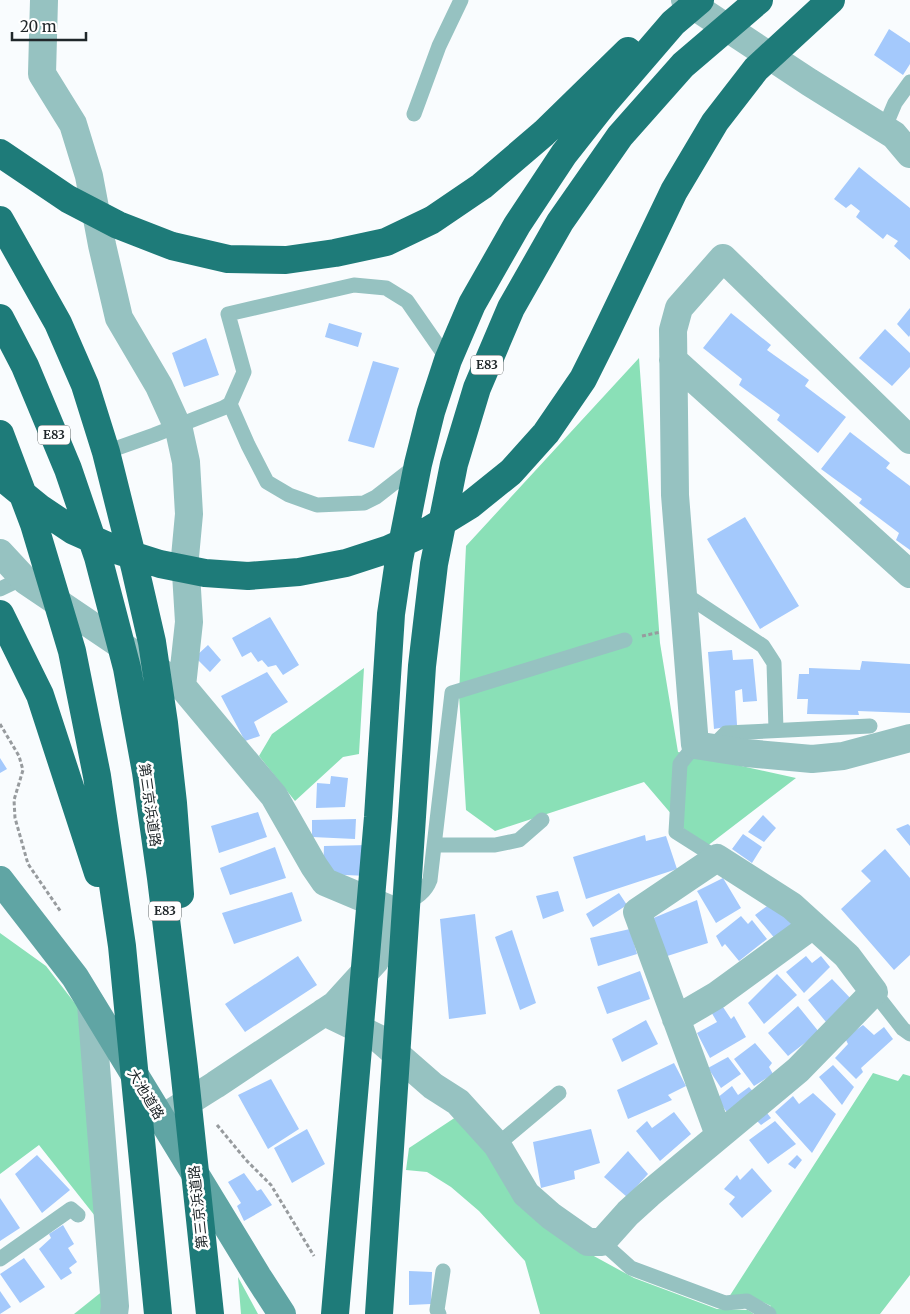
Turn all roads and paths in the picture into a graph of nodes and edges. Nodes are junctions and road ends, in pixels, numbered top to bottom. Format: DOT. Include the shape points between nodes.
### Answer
graph roads {
  1 [pos="44,0"];
  2 [pos="461,0"];
  3 [pos="686,0"];
  4 [pos="700,0"];
  5 [pos="760,0"];
  6 [pos="831,0"];
  7 [pos="910,82"];
  8 [pos="414,114"];
  9 [pos="884,128"];
  10 [pos="0,153"];
  11 [pos="910,154"];
  12 [pos="0,220"];
  13 [pos="0,318"];
  14 [pos="448,360"];
  15 [pos="673,360"];
  16 [pos="230,404"];
  17 [pos="177,425"];
  18 [pos="0,434"];
  19 [pos="910,440"];
  20 [pos="106,452"];
  21 [pos="418,464"];
  22 [pos="0,475"];
  23 [pos="0,553"];
  24 [pos="910,574"];
  25 [pos="12,584"];
  26 [pos="683,592"];
  27 [pos="0,614"];
  28 [pos="662,632"];
  29 [pos="625,640"];
  30 [pos="182,686"];
  31 [pos="870,726"];
  32 [pos="776,730"];
  33 [pos="910,738"];
  34 [pos="703,746"];
  35 [pos="542,820"];
  36 [pos="434,845"];
  37 [pos="717,858"];
  38 [pos="0,880"];
  39 [pos="387,908"];
  40 [pos="812,925"];
  41 [pos="122,946"];
  42 [pos="874,992"];
  43 [pos="91,1004"];
  44 [pos="324,1012"];
  45 [pos="676,1019"];
  46 [pos="910,1034"];
  47 [pos="184,1068"];
  48 [pos="559,1093"];
  49 [pos="161,1119"];
  50 [pos="719,1135"];
  51 [pos="497,1144"];
  52 [pos="78,1215"];
  53 [pos="602,1242"];
  54 [pos="0,1260"];
  55 [pos="443,1271"];
  56 [pos="114,1314"];
  57 [pos="158,1314"];
  58 [pos="210,1314"];
  59 [pos="282,1314"];
  60 [pos="335,1314"];
  61 [pos="379,1314"];
  62 [pos="439,1314"];
  63 [pos="769,1314"];
  1 -- 17 [label="street" via="42,74 73,124 88,176 119,318 159,386"];
  2 -- 8 [label="lane" via="439,46"];
  3 -- 9 [label="street"];
  3 -- 10 [label="highway" via="658,21 544,133 482,186 432,220 386,242 286,260 228,258 172,246 118,225 68,199"];
  4 -- 14 [label="highway, E83" via="673,24 564,154 517,225 472,304"];
  5 -- 61 [label="highway, E83" via="684,65 620,136 555,231 512,308 477,388 454,464 434,564 422,666"];
  6 -- 22 [label="highway" via="756,69 715,122 674,191 583,379 546,433 511,472 470,505 426,532 389,549 299,572 248,576 205,573 119,552 74,531"];
  7 -- 9 [label="lane"];
  9 -- 11 [label="street"];
  12 -- 20 [label="highway" via="58,323 85,385"];
  13 -- 47 [label="highway, 第三京浜道路 / E83" via="25,366 68,469 98,557 127,668 146,772"];
  14 -- 16 [label="lane" via="407,301 386,288 354,285 228,314 244,372"];
  14 -- 21 [label="highway, E83"];
  15 -- 19 [label="street" via="673,330 679,308 723,258"];
  15 -- 24 [label="street"];
  15 -- 26 [label="street" via="675,495"];
  16 -- 17 [label="lane"];
  16 -- 21 [label="lane" via="267,482 289,495 317,505 364,503"];
  17 -- 20 [label="lane"];
  17 -- 30 [label="street" via="186,462 189,514 185,557 189,622"];
  18 -- 41 [label="highway" via="34,524 72,650 97,776"];
  20 -- 47 [label="highway" via="152,642 164,723 179,883"];
  21 -- 60 [label="highway, E83" via="392,614 378,817"];
  23 -- 25 [label="street"];
  25 -- 30 [label="street"];
  26 -- 32 [label="lane" via="763,646 774,663"];
  26 -- 34 [label="street"];
  27 -- 41 [label="highway" via="40,695"];
  28 -- 29 [label="path"];
  29 -- 36 [label="lane" via="452,693"];
  30 -- 39 [label="street" via="274,796 325,882"];
  31 -- 32 [label="lane"];
  32 -- 34 [label="lane" via="726,733"];
  33 -- 34 [label="street" via="843,756 812,760"];
  34 -- 37 [label="lane" via="680,764 676,832"];
  35 -- 36 [label="lane" via="519,840 495,845"];
  36 -- 39 [label="lane" via="426,890 411,901"];
  37 -- 40 [label="street" via="792,906"];
  37 -- 45 [label="street" via="637,912"];
  38 -- 43 [label="street, 大池道路" via="75,977"];
  39 -- 44 [label="street" via="385,937 375,961 335,1005"];
  40 -- 42 [label="street" via="846,956"];
  40 -- 45 [label="street" via="717,995"];
  41 -- 57 [label="highway"];
  42 -- 46 [label="lane"];
  42 -- 50 [label="street" via="798,1070"];
  43 -- 49 [label="street, 大池道路"];
  43 -- 56 [label="street" via="102,1243"];
  44 -- 49 [label="street"];
  44 -- 51 [label="street" via="378,1038 433,1086 458,1102"];
  45 -- 50 [label="street"];
  47 -- 58 [label="highway, 第三京浜道路 / E83"];
  48 -- 51 [label="lane"];
  49 -- 59 [label="street, 大池道路"];
  50 -- 53 [label="street" via="628,1213"];
  51 -- 53 [label="street" via="526,1194 588,1242"];
  52 -- 54 [label="lane" via="71,1209"];
  53 -- 63 [label="lane" via="632,1268 725,1303 747,1301"];
  55 -- 62 [label="lane"];
}
